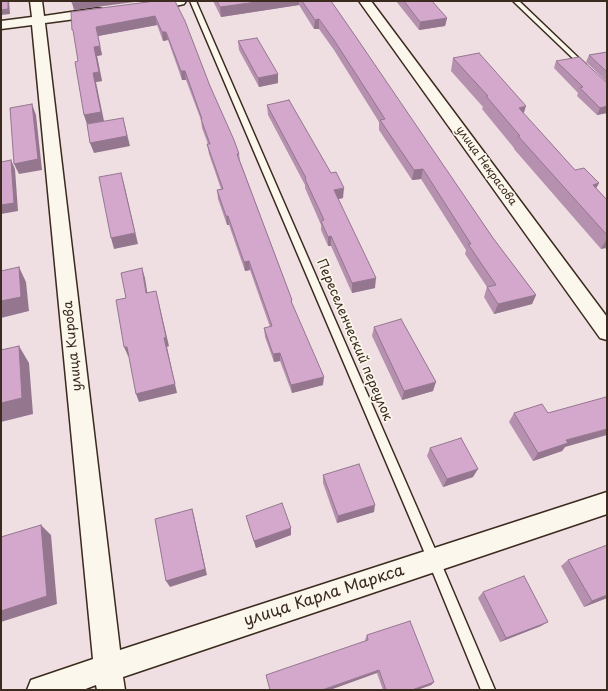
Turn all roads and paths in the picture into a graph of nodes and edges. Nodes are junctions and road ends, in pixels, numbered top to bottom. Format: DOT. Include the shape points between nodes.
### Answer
graph roads {
  1 [pos="180,1"];
  2 [pos="193,1"];
  3 [pos="365,1"];
  4 [pos="516,1"];
  5 [pos="141,6"];
  6 [pos="37,10"];
  7 [pos="109,10"];
  8 [pos="1,25"];
  9 [pos="590,72"];
  10 [pos="607,332"];
  11 [pos="607,502"];
  12 [pos="434,560"];
  13 [pos="110,679"];
  14 [pos="41,690"];
  15 [pos="488,690"];
  1 -- 5 [label="street"];
  2 -- 12 [label="lane, Переселенческий переулок"];
  3 -- 10 [label="street, улица Некрасова"];
  4 -- 9 [label="lane"];
  6 -- 7 [label="street"];
  6 -- 8 [label="street"];
  6 -- 13 [label="street, улица Кирова"];
  11 -- 12 [label="street, улица Карла Маркса"];
  12 -- 13 [label="street, улица Карла Маркса"];
  12 -- 15 [label="lane, Переселенческий переулок"];
  13 -- 14 [label="street, улица Карла Маркса"];
}
